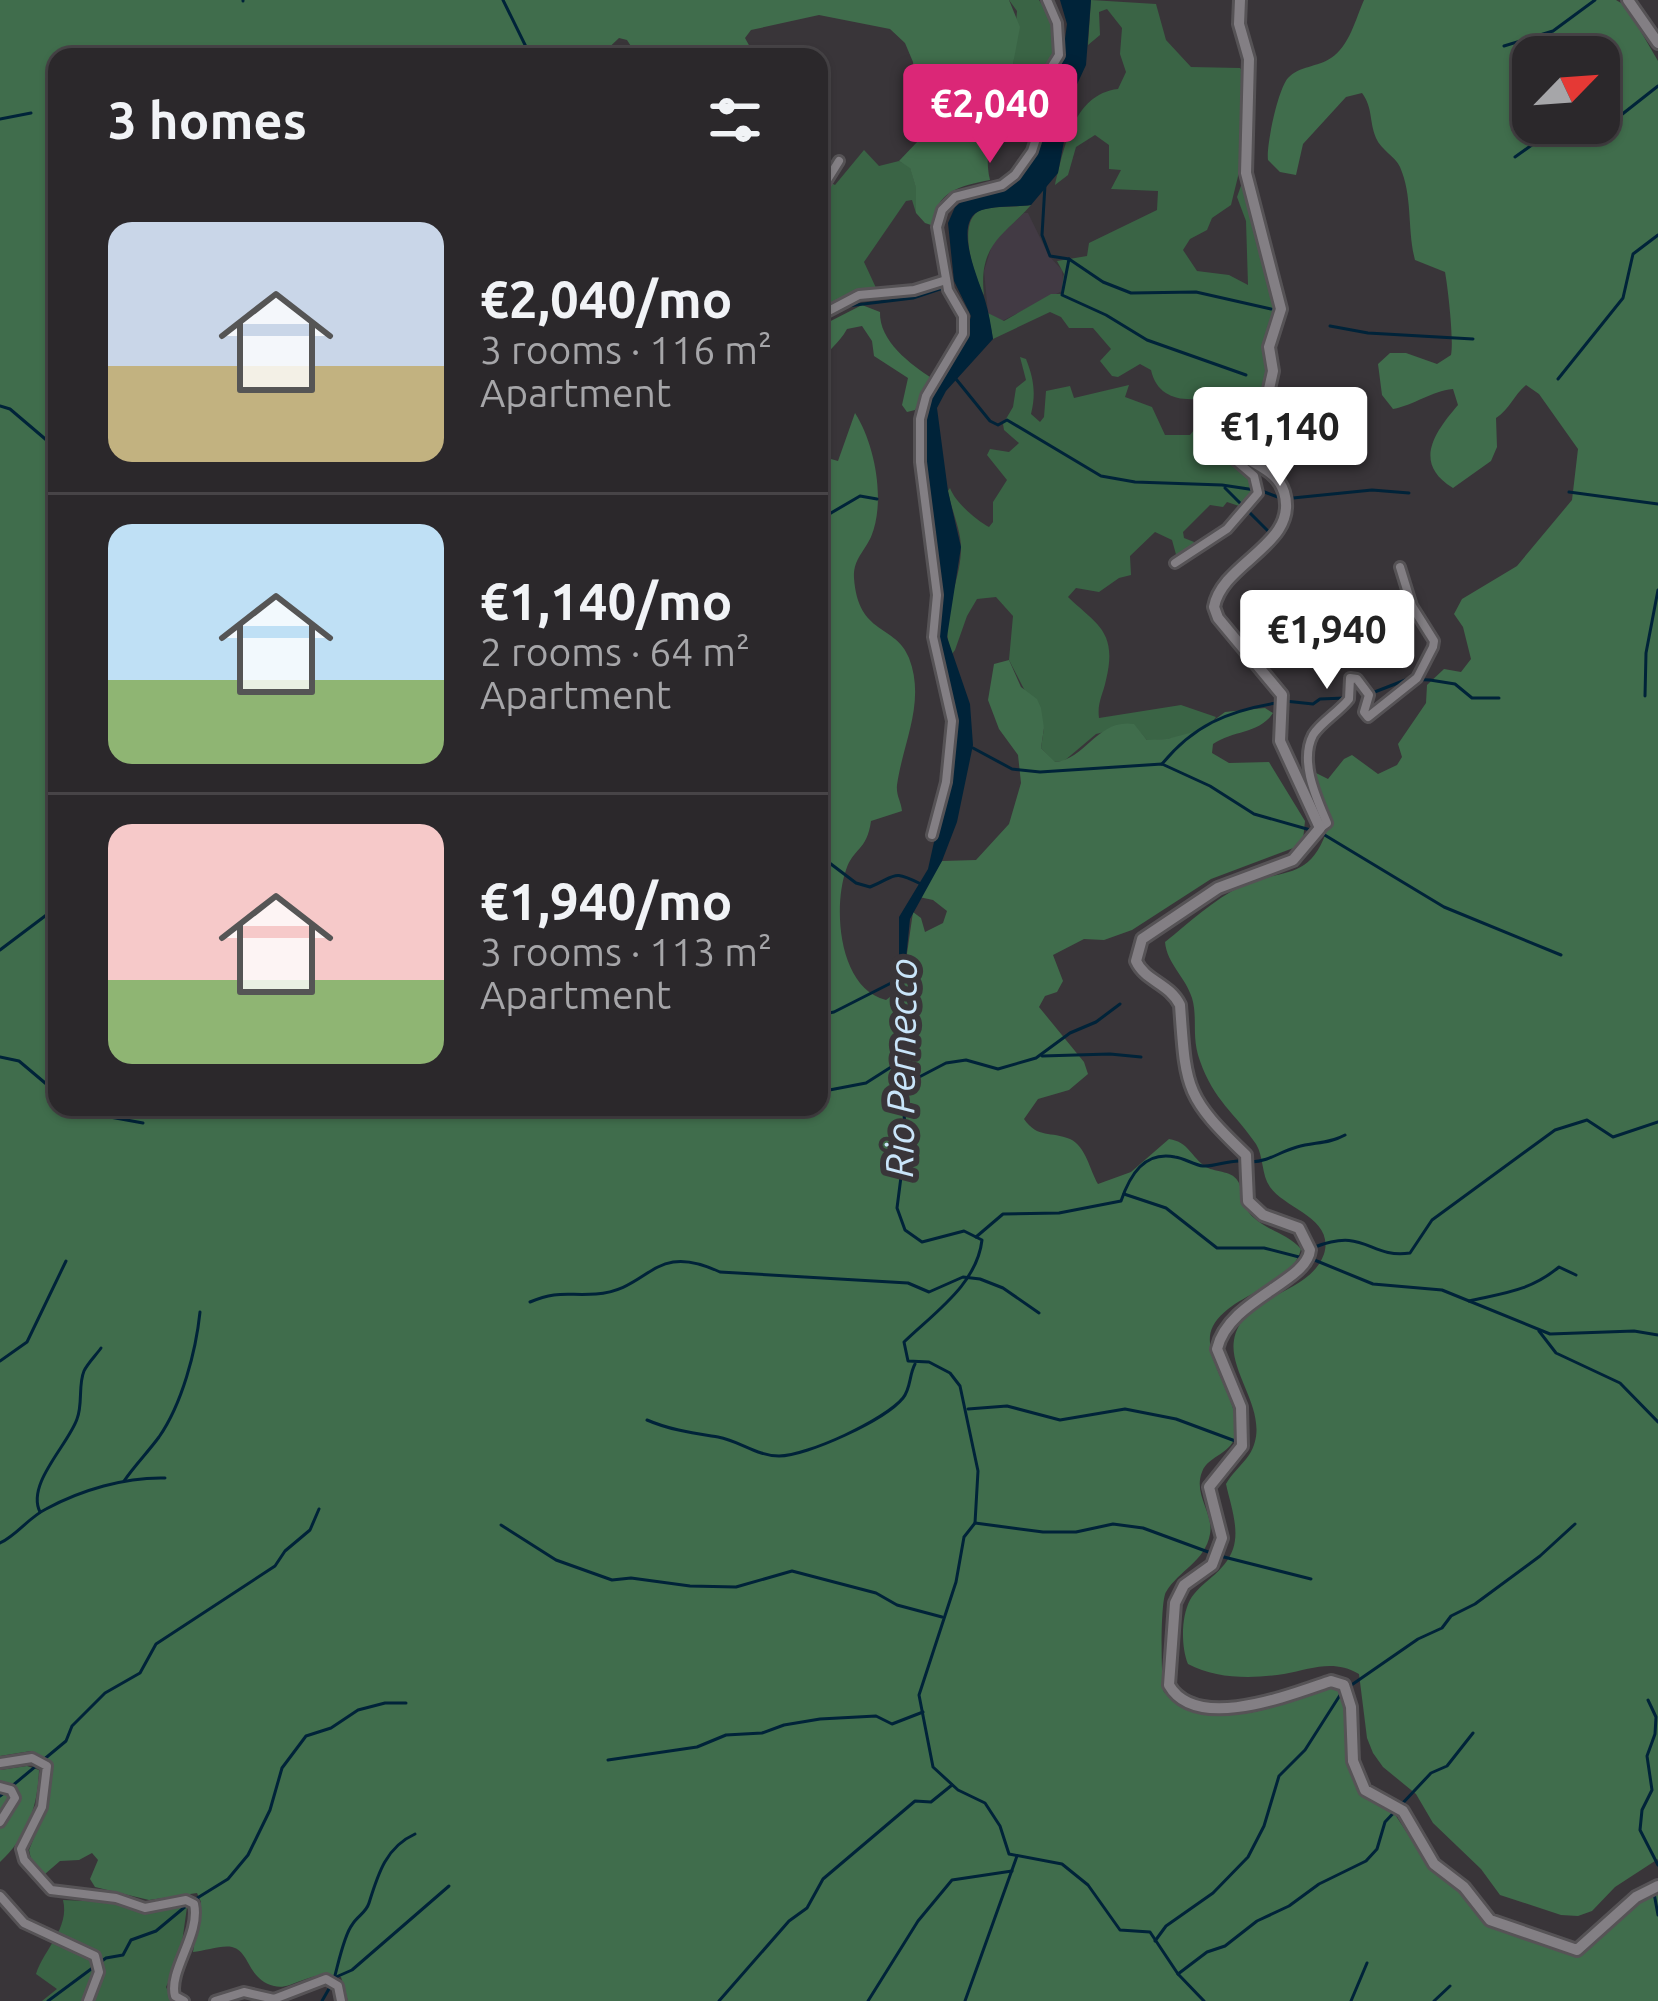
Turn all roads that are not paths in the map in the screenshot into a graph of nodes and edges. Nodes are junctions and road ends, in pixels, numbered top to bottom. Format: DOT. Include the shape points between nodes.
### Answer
graph roads {
  1 [pos="1047,0"];
  2 [pos="1240,0"];
  3 [pos="1628,0"];
  4 [pos="1658,43"];
  5 [pos="839,161"];
  6 [pos="828,179"];
  7 [pos="947,284"];
  8 [pos="828,311"];
  9 [pos="1232,435"];
  10 [pos="1175,563"];
  11 [pos="1400,567"];
  12 [pos="1320,828"];
  13 [pos="932,835"];
  14 [pos="0,1763"];
  15 [pos="0,1787"];
  16 [pos="0,1822"];
  17 [pos="1658,1886"];
  18 [pos="0,1896"];
  19 [pos="88,2001"];
  20 [pos="184,2001"];
  21 [pos="215,2001"];
  22 [pos="340,2001"];
  1 -- 7 [label="street" via="1059,56 1039,87 1035,143 1006,181 955,197 942,210 937,227"];
  2 -- 9 [label="main road" via="1249,59 1246,173 1281,309 1269,346 1267,398"];
  3 -- 4 [label="main road"];
  5 -- 6 [label="street"];
  7 -- 8 [label="street" via="859,295"];
  7 -- 13 [label="street" via="963,334 923,403 919,442 937,595 933,637 952,721"];
  9 -- 10 [label="street" via="1223,439 1228,458 1254,476 1258,493 1226,530"];
  9 -- 12 [label="main road" via="1240,455 1274,475 1286,502 1273,538 1228,576 1214,607 1282,695 1280,741"];
  11 -- 12 [label="street" via="1433,647 1417,678 1368,717 1369,695 1350,679 1349,699 1314,733 1311,779 1327,824"];
  12 -- 17 [label="main road" via="1293,860 1218,888 1137,947 1141,973 1166,985 1180,1005 1194,1099 1246,1155 1248,1201 1299,1228 1310,1250 1304,1267 1240,1310 1219,1340 1241,1407 1242,1446 1209,1487 1222,1538 1212,1565 1175,1604 1169,1685 1179,1697 1215,1709 1331,1681 1344,1685 1353,1761 1365,1790 1403,1811 1433,1864 1499,1924 1576,1950"];
  14 -- 20 [label="street" via="32,1758 46,1766 42,1807 21,1853 54,1892 145,1907 194,1904 172,1983"];
  15 -- 16 [label="street" via="15,1798"];
  18 -- 19 [label="street" via="24,1923 95,1956 99,1972"];
  21 -- 22 [label="street" via="244,1992 274,1999 326,1979 338,1986"];
}
